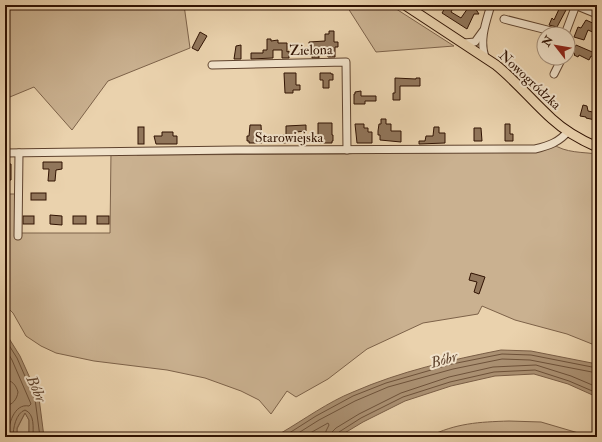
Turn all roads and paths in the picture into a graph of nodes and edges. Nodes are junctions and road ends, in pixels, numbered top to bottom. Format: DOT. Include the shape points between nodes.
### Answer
graph roads {
  1 [pos="405,5"];
  2 [pos="491,5"];
  3 [pos="576,5"];
  4 [pos="597,14"];
  5 [pos="504,19"];
  6 [pos="567,26"];
  7 [pos="536,27"];
  8 [pos="484,29"];
  9 [pos="464,43"];
  10 [pos="485,57"];
  11 [pos="212,65"];
  12 [pos="558,66"];
  13 [pos="554,74"];
  14 [pos="568,132"];
  15 [pos="597,147"];
  16 [pos="347,150"];
  17 [pos="5,153"];
  18 [pos="19,153"];
  19 [pos="18,236"];
  1 -- 9 [label="main road, Nowogródzka"];
  2 -- 8 [label="street"];
  3 -- 4 [label="street"];
  3 -- 6 [label="street"];
  5 -- 7 [label="street"];
  8 -- 9 [label="street" via="475,42"];
  8 -- 10 [label="street" via="482,49"];
  9 -- 10 [label="main road, Nowogródzka"];
  10 -- 14 [label="main road, Nowogródzka" via="507,74 552,120"];
  11 -- 16 [label="street, Zielona" via="346,62"];
  12 -- 13 [label="street"];
  14 -- 15 [label="main road, Nowogródzka"];
  14 -- 16 [label="street, Starowiejska" via="557,142 535,149"];
  16 -- 18 [label="street, Starowiejska"];
  17 -- 18 [label="street, Starowiejska"];
  18 -- 19 [label="street"];
}
